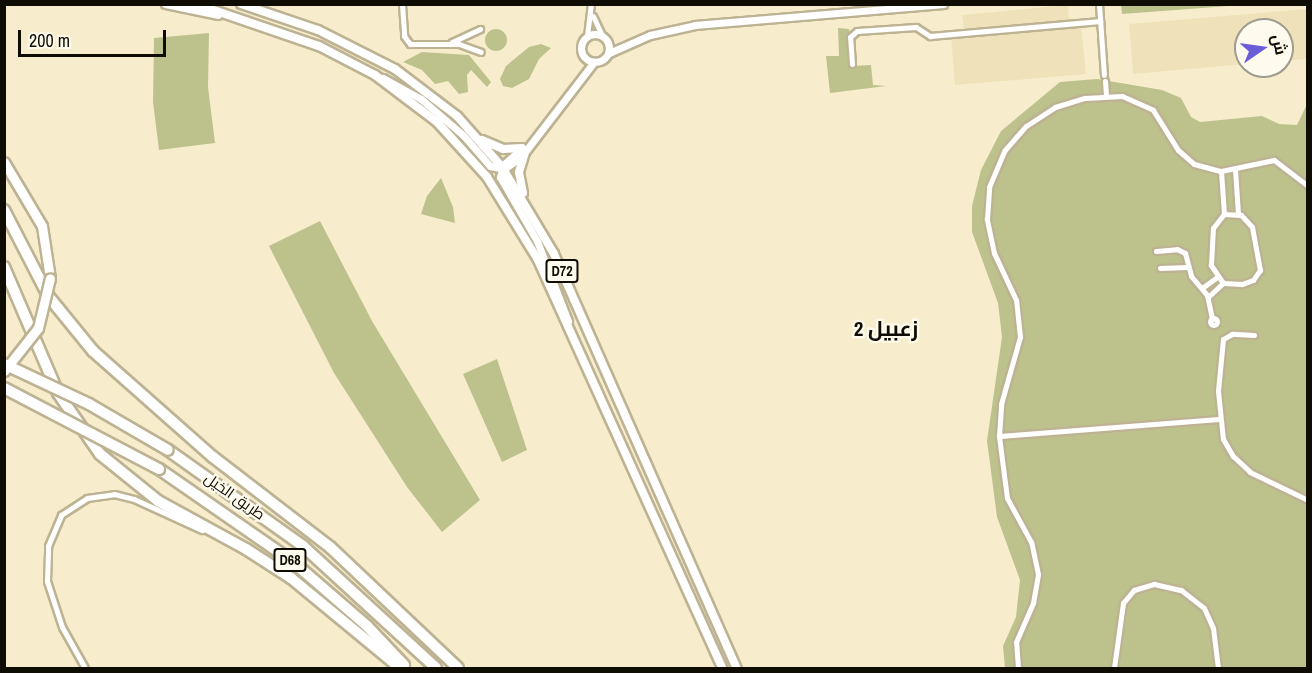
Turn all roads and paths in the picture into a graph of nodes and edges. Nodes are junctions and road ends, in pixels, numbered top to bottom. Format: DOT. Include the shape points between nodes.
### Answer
graph roads {
  1 [pos="166,4"];
  2 [pos="196,4"];
  3 [pos="241,4"];
  4 [pos="402,4"];
  5 [pos="943,4"];
  6 [pos="1099,4"];
  7 [pos="894,7"];
  8 [pos="591,8"];
  9 [pos="230,15"];
  10 [pos="1100,21"];
  11 [pos="480,29"];
  12 [pos="587,36"];
  13 [pos="604,37"];
  14 [pos="633,42"];
  15 [pos="447,43"];
  16 [pos="480,52"];
  17 [pos="609,53"];
  18 [pos="584,56"];
  19 [pos="594,62"];
  20 [pos="852,64"];
  21 [pos="375,75"];
  22 [pos="580,76"];
  23 [pos="1106,96"];
  24 [pos="477,137"];
  25 [pos="523,150"];
  26 [pos="4,162"];
  27 [pos="502,169"];
  28 [pos="1235,169"];
  29 [pos="1221,171"];
  30 [pos="1308,186"];
  31 [pos="526,202"];
  32 [pos="4,210"];
  33 [pos="1224,214"];
  34 [pos="1238,214"];
  35 [pos="1156,251"];
  36 [pos="4,267"];
  37 [pos="1188,267"];
  38 [pos="1160,268"];
  39 [pos="1216,278"];
  40 [pos="1223,283"];
  41 [pos="1202,288"];
  42 [pos="1208,297"];
  43 [pos="569,327"];
  44 [pos="1254,335"];
  45 [pos="1224,337"];
  46 [pos="4,364"];
  47 [pos="4,371"];
  48 [pos="4,388"];
  49 [pos="1219,419"];
  50 [pos="999,436"];
  51 [pos="1308,500"];
  52 [pos="279,570"];
  53 [pos="85,669"];
  54 [pos="400,669"];
  55 [pos="407,669"];
  56 [pos="436,669"];
  57 [pos="458,669"];
  58 [pos="722,669"];
  59 [pos="737,669"];
  60 [pos="1018,669"];
  61 [pos="1114,669"];
  62 [pos="1218,669"];
  1 -- 9 [label="main road"];
  2 -- 9 [label="main road, D72"];
  3 -- 24 [label="main road, D72" via="318,30 380,60 435,97"];
  4 -- 15 [label="street" via="407,42"];
  5 -- 7 [label="street"];
  6 -- 10 [label="street"];
  7 -- 14 [label="street" via="695,25"];
  8 -- 12 [label="street"];
  8 -- 13 [label="street"];
  9 -- 21 [label="main road, D72" via="319,46"];
  10 -- 20 [label="street" via="930,36 916,27 857,31 850,37"];
  10 -- 23 [label="street"];
  11 -- 15 [label="street"];
  12 -- 13 [label="street"];
  12 -- 18 [label="street" via="581,45"];
  13 -- 14 [label="street"];
  13 -- 17 [label="street"];
  14 -- 17 [label="street"];
  15 -- 16 [label="street"];
  17 -- 19 [label="street"];
  18 -- 19 [label="street"];
  18 -- 22 [label="street"];
  19 -- 22 [label="street"];
  21 -- 27 [label="street" via="421,99 463,135 490,166"];
  21 -- 43 [label="main road, D72" via="437,122 487,177 523,231"];
  22 -- 25 [label="street"];
  23 -- 29 [label="street" via="1128,97 1149,106 1186,158 1204,168"];
  23 -- 50 [label="street" via="1065,103 1033,120 1008,145 991,179 987,202 989,236 1013,292 1020,331 1017,357 1000,409"];
  24 -- 25 [label="main road" via="503,149"];
  24 -- 27 [label="main road, D72"];
  25 -- 27 [label="street"];
  25 -- 31 [label="main road" via="519,172"];
  26 -- 47 [label="highway, bridge" via="42,226 51,278 38,328 25,350"];
  27 -- 31 [label="main road, D72"];
  27 -- 43 [label="street" via="502,182 548,264"];
  28 -- 29 [label="street"];
  28 -- 30 [label="street" via="1259,160 1274,160"];
  28 -- 34 [label="street"];
  29 -- 33 [label="street"];
  31 -- 59 [label="main road, D72" via="560,267"];
  32 -- 57 [label="highway" via="49,297 93,351 213,457 330,547"];
  33 -- 34 [label="street"];
  33 -- 39 [label="street" via="1213,228 1210,253"];
  34 -- 40 [label="street" via="1252,227 1260,270 1246,283"];
  35 -- 37 [label="street" via="1180,249"];
  36 -- 52 [label="highway" via="58,393 100,454 158,501"];
  37 -- 38 [label="street"];
  37 -- 41 [label="street"];
  39 -- 40 [label="street"];
  39 -- 41 [label="street"];
  40 -- 42 [label="street"];
  41 -- 42 [label="street"];
  42 -- 45 [label="street" via="1212,319 1216,319"];
  43 -- 58 [label="main road, D72"];
  44 -- 45 [label="street"];
  45 -- 49 [label="street" via="1218,381"];
  46 -- 56 [label="highway, طريق الخيل / D68, bridge" via="88,404 168,450 303,546"];
  48 -- 55 [label="highway, طريق الخيل / D68, bridge" via="159,469 239,521 306,572 367,626"];
  49 -- 50 [label="street"];
  49 -- 51 [label="street" via="1226,445 1241,465"];
  50 -- 60 [label="street" via="1007,498 1031,542 1037,568 1035,598 1015,648"];
  52 -- 53 [label="street" via="128,496 107,494 81,500 54,525 46,567 58,617"];
  52 -- 54 [label="highway"];
  61 -- 62 [label="street" via="1123,603 1134,590 1154,584 1181,590 1204,608 1213,628"];
}
